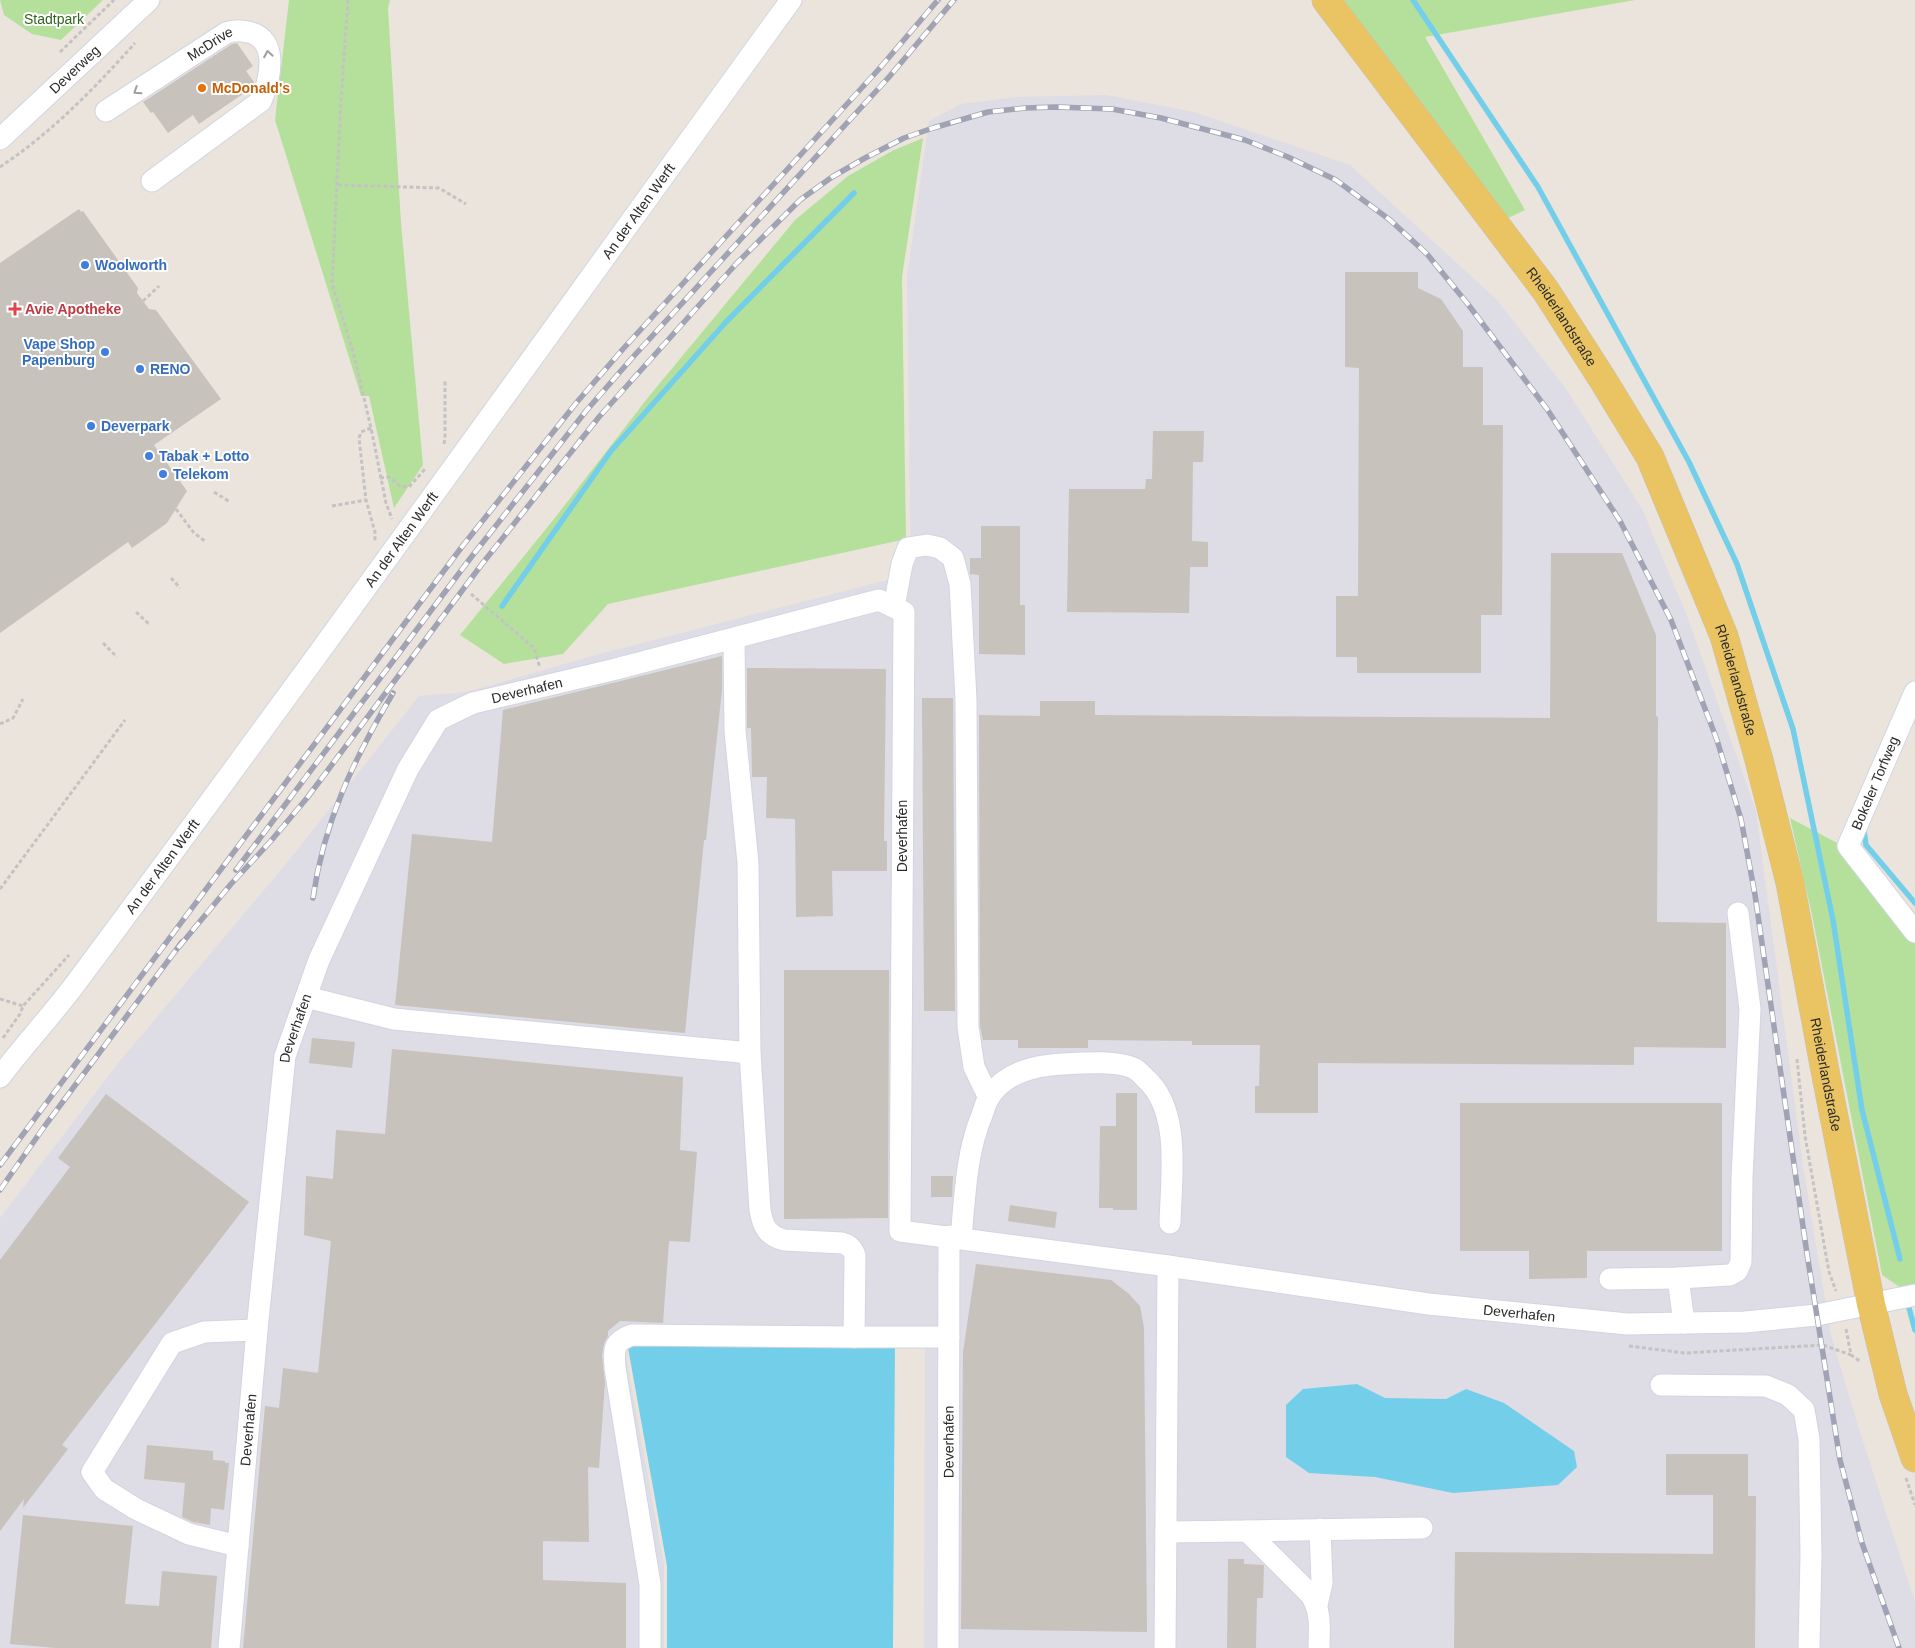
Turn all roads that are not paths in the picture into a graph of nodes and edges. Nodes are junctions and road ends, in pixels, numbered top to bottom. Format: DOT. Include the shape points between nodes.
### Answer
graph roads {
  1 [pos="149,0"];
  2 [pos="792,0"];
  3 [pos="1326,0"];
  4 [pos="106,111"];
  5 [pos="0,139"];
  6 [pos="152,181"];
  7 [pos="894,607"];
  8 [pos="734,638"];
  9 [pos="1915,692"];
  10 [pos="1738,913"];
  11 [pos="1915,932"];
  12 [pos="306,997"];
  13 [pos="750,1053"];
  14 [pos="1,1072"];
  15 [pos="989,1098"];
  16 [pos="1170,1223"];
  17 [pos="955,1237"];
  18 [pos="1168,1266"];
  19 [pos="1678,1278"];
  20 [pos="1610,1279"];
  21 [pos="1915,1295"];
  22 [pos="1872,1304"];
  23 [pos="1684,1323"];
  24 [pos="257,1330"];
  25 [pos="854,1337"];
  26 [pos="949,1337"];
  27 [pos="1661,1385"];
  28 [pos="1910,1468"];
  29 [pos="1422,1528"];
  30 [pos="1320,1530"];
  31 [pos="1247,1531"];
  32 [pos="1166,1532"];
  33 [pos="238,1546"];
  34 [pos="1317,1605"];
  35 [pos="229,1648"];
  36 [pos="650,1648"];
  37 [pos="948,1648"];
  38 [pos="1165,1648"];
  39 [pos="1319,1648"];
  40 [pos="1809,1648"];
  1 -- 5 [label="street, Deverweg"];
  2 -- 14 [label="street, An der Alten Werft" via="183,839 72,987"];
  3 -- 22 [label="main road, Rheiderlandstraße" via="1546,291 1650,457 1724,636 1760,760 1790,883"];
  6 -- 4 [label="street, McDrive, one-way" via="261,101 270,65 269,49 263,39 252,32 232,31"];
  7 -- 8 [label="street, Deverhafen" via="879,600"];
  7 -- 15 [label="street" via="908,548 927,545 940,548 953,558 960,584 966,700 968,1027 974,1067"];
  7 -- 17 [label="street, Deverhafen" via="904,612 900,1231"];
  8 -- 12 [label="street, Deverhafen" via="472,703 438,720 404,778 319,960"];
  8 -- 13 [label="street" via="735,731 748,863"];
  9 -- 11 [label="street, Bokeler Torfweg" via="1848,846"];
  10 -- 19 [label="street" via="1750,1009 1741,1262 1737,1271 1730,1275"];
  12 -- 13 [label="street" via="394,1019"];
  12 -- 24 [label="street, Deverhafen" via="285,1056"];
  13 -- 25 [label="street" via="762,1220 770,1235 777,1238 842,1243 854,1250"];
  15 -- 16 [label="street" via="1009,1077 1033,1067 1112,1063 1134,1068 1153,1085 1164,1105 1170,1128"];
  15 -- 17 [label="street" via="975,1131"];
  17 -- 18 [label="street, Deverhafen"];
  17 -- 26 [label="street, Deverhafen"];
  18 -- 23 [label="street, Deverhafen" via="1429,1304 1627,1324"];
  18 -- 32 [label="street"];
  19 -- 20 [label="street"];
  19 -- 23 [label="street"];
  21 -- 22 [label="street, Deverhafen"];
  22 -- 23 [label="street, Deverhafen" via="1817,1315"];
  22 -- 28 [label="main road, Rheiderlandstraße"];
  24 -- 33 [label="street, Deverhafen"];
  24 -- 33 [label="street" via="204,1332 172,1344 92,1472 104,1489 136,1508 189,1534"];
  25 -- 26 [label="street"];
  25 -- 36 [label="street" via="632,1335 620,1339 614,1347 650,1584"];
  26 -- 37 [label="street, Deverhafen"];
  27 -- 40 [label="street" via="1766,1386 1788,1395 1804,1410 1809,1438"];
  29 -- 30 [label="street"];
  30 -- 31 [label="street"];
  30 -- 34 [label="street" via="1322,1583"];
  31 -- 32 [label="street"];
  31 -- 34 [label="street" via="1311,1595"];
  32 -- 38 [label="street"];
  33 -- 35 [label="street, Deverhafen"];
  34 -- 39 [label="street"];
}
